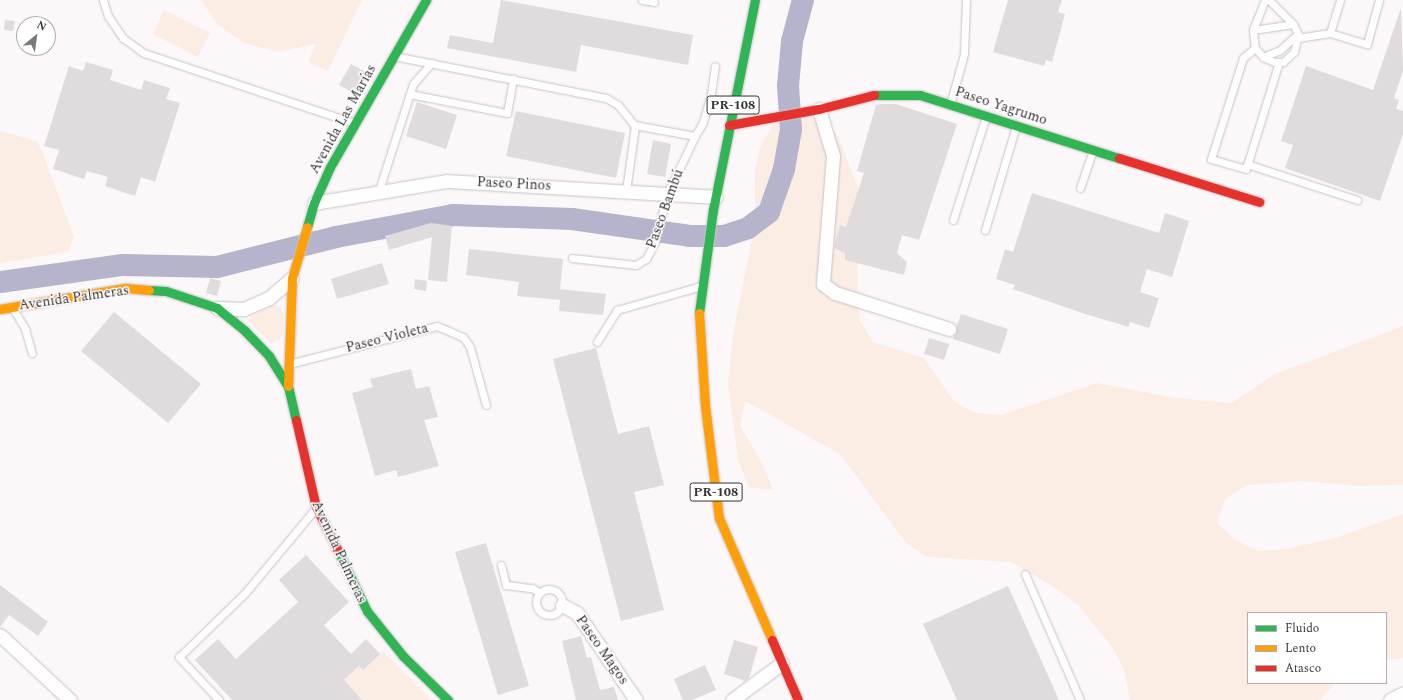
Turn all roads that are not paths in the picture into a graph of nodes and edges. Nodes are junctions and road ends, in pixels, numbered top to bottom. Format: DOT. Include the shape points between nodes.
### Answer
graph roads {
  1 [pos="103,0"];
  2 [pos="426,0"];
  3 [pos="642,0"];
  4 [pos="755,0"];
  5 [pos="966,0"];
  6 [pos="1264,0"];
  7 [pos="1269,0"];
  8 [pos="1340,0"];
  9 [pos="1379,0"];
  10 [pos="654,2"];
  11 [pos="1293,24"];
  12 [pos="1253,30"];
  13 [pos="1330,33"];
  14 [pos="1298,36"];
  15 [pos="1255,48"];
  16 [pos="394,56"];
  17 [pos="1263,57"];
  18 [pos="1279,62"];
  19 [pos="431,63"];
  20 [pos="715,66"];
  21 [pos="513,79"];
  22 [pos="410,94"];
  23 [pos="950,105"];
  24 [pos="819,109"];
  25 [pos="986,116"];
  26 [pos="355,123"];
  27 [pos="634,125"];
  28 [pos="728,125"];
  29 [pos="1016,126"];
  30 [pos="695,136"];
  31 [pos="1093,150"];
  32 [pos="1247,164"];
  33 [pos="1080,188"];
  34 [pos="626,191"];
  35 [pos="378,193"];
  36 [pos="668,194"];
  37 [pos="716,197"];
  38 [pos="1357,200"];
  39 [pos="1259,202"];
  40 [pos="314,203"];
  41 [pos="953,220"];
  42 [pos="985,230"];
  43 [pos="572,258"];
  44 [pos="292,278"];
  45 [pos="703,286"];
  46 [pos="12,307"];
  47 [pos="217,308"];
  48 [pos="0,309"];
  49 [pos="948,329"];
  50 [pos="597,342"];
  51 [pos="32,352"];
  52 [pos="288,364"];
  53 [pos="288,386"];
  54 [pos="486,405"];
  55 [pos="316,507"];
  56 [pos="501,566"];
  57 [pos="1025,574"];
  58 [pos="540,592"];
  59 [pos="562,605"];
  60 [pos="0,635"];
  61 [pos="782,663"];
  62 [pos="1403,693"];
  63 [pos="70,700"];
  64 [pos="219,700"];
  65 [pos="448,700"];
  66 [pos="636,700"];
  67 [pos="732,700"];
  68 [pos="798,700"];
  69 [pos="1080,700"];
  70 [pos="1390,700"];
  1 -- 26 [label="lane" via="108,16 124,38 144,53"];
  2 -- 16 [label="street, Avenida Las Marías"];
  3 -- 10 [label="lane"];
  4 -- 28 [label="street, PR-108"];
  5 -- 23 [label="lane" via="964,54"];
  6 -- 12 [label="lane"];
  7 -- 11 [label="lane"];
  8 -- 13 [label="lane"];
  9 -- 13 [label="lane" via="1367,44"];
  11 -- 12 [label="lane"];
  11 -- 14 [label="lane"];
  12 -- 15 [label="lane"];
  13 -- 14 [label="lane"];
  14 -- 17 [label="lane" via="1280,50"];
  14 -- 18 [label="lane" via="1294,52 1288,59"];
  15 -- 17 [label="lane"];
  15 -- 32 [label="lane" via="1243,58 1211,159 1246,170"];
  16 -- 19 [label="lane"];
  16 -- 26 [label="street, Avenida Las Marías"];
  17 -- 18 [label="lane"];
  18 -- 32 [label="lane"];
  19 -- 21 [label="lane"];
  19 -- 22 [label="lane" via="413,84"];
  20 -- 30 [label="lane, Paseo Bambú" via="703,122"];
  21 -- 22 [label="lane" via="507,113"];
  21 -- 27 [label="lane" via="606,98 618,105"];
  22 -- 35 [label="lane"];
  23 -- 24 [label="street, Paseo Yagrumo" via="920,95 880,93"];
  23 -- 25 [label="street, Paseo Yagrumo"];
  24 -- 28 [label="street, Paseo Yagrumo"];
  24 -- 49 [label="street" via="833,156 823,284 835,293"];
  25 -- 29 [label="street, Paseo Yagrumo"];
  25 -- 41 [label="lane"];
  26 -- 40 [label="street, Avenida Las Marías" via="330,167"];
  27 -- 30 [label="lane"];
  27 -- 34 [label="lane"];
  28 -- 37 [label="street, PR-108"];
  29 -- 31 [label="street, Paseo Yagrumo"];
  29 -- 42 [label="lane"];
  30 -- 36 [label="lane, Paseo Bambú"];
  31 -- 33 [label="lane"];
  31 -- 39 [label="street, Paseo Yagrumo"];
  32 -- 38 [label="lane"];
  34 -- 35 [label="street, Paseo Pinos" via="447,181"];
  34 -- 36 [label="street, Paseo Pinos"];
  35 -- 40 [label="street, Paseo Pinos"];
  36 -- 37 [label="street, Paseo Pinos"];
  36 -- 43 [label="lane, Paseo Bambú" via="655,242 646,259 636,265"];
  37 -- 45 [label="street, PR-108"];
  40 -- 44 [label="street, Avenida Las Marías" via="300,258"];
  44 -- 47 [label="street, Avenida Palmeras" via="269,298 244,309"];
  44 -- 52 [label="street, Avenida Las Marías"];
  45 -- 50 [label="lane" via="617,310"];
  45 -- 61 [label="street, PR-108" via="699,310 705,406 719,518"];
  46 -- 47 [label="street, Avenida Palmeras" via="124,288 166,291"];
  46 -- 48 [label="street, Avenida Palmeras"];
  46 -- 51 [label="lane" via="25,329"];
  47 -- 53 [label="street, Avenida Palmeras" via="269,356"];
  52 -- 53 [label="street, Avenida Las Marías"];
  52 -- 54 [label="lane, Paseo Violeta" via="437,326 463,337 470,347"];
  53 -- 55 [label="street, Avenida Palmeras"];
  55 -- 64 [label="lane" via="246,593 179,657"];
  55 -- 65 [label="street, Avenida Palmeras" via="367,610 403,656"];
  56 -- 58 [label="lane" via="506,585 532,588"];
  57 -- 69 [label="lane"];
  58 -- 59 [label="lane" via="545,588 555,590 562,596"];
  58 -- 59 [label="lane" via="535,604 540,612 548,615 557,613"];
  59 -- 66 [label="street, Paseo Magos" via="577,613"];
  60 -- 63 [label="street"];
  61 -- 67 [label="street"];
  61 -- 68 [label="street, PR-108"];
  62 -- 70 [label="street"];
}
